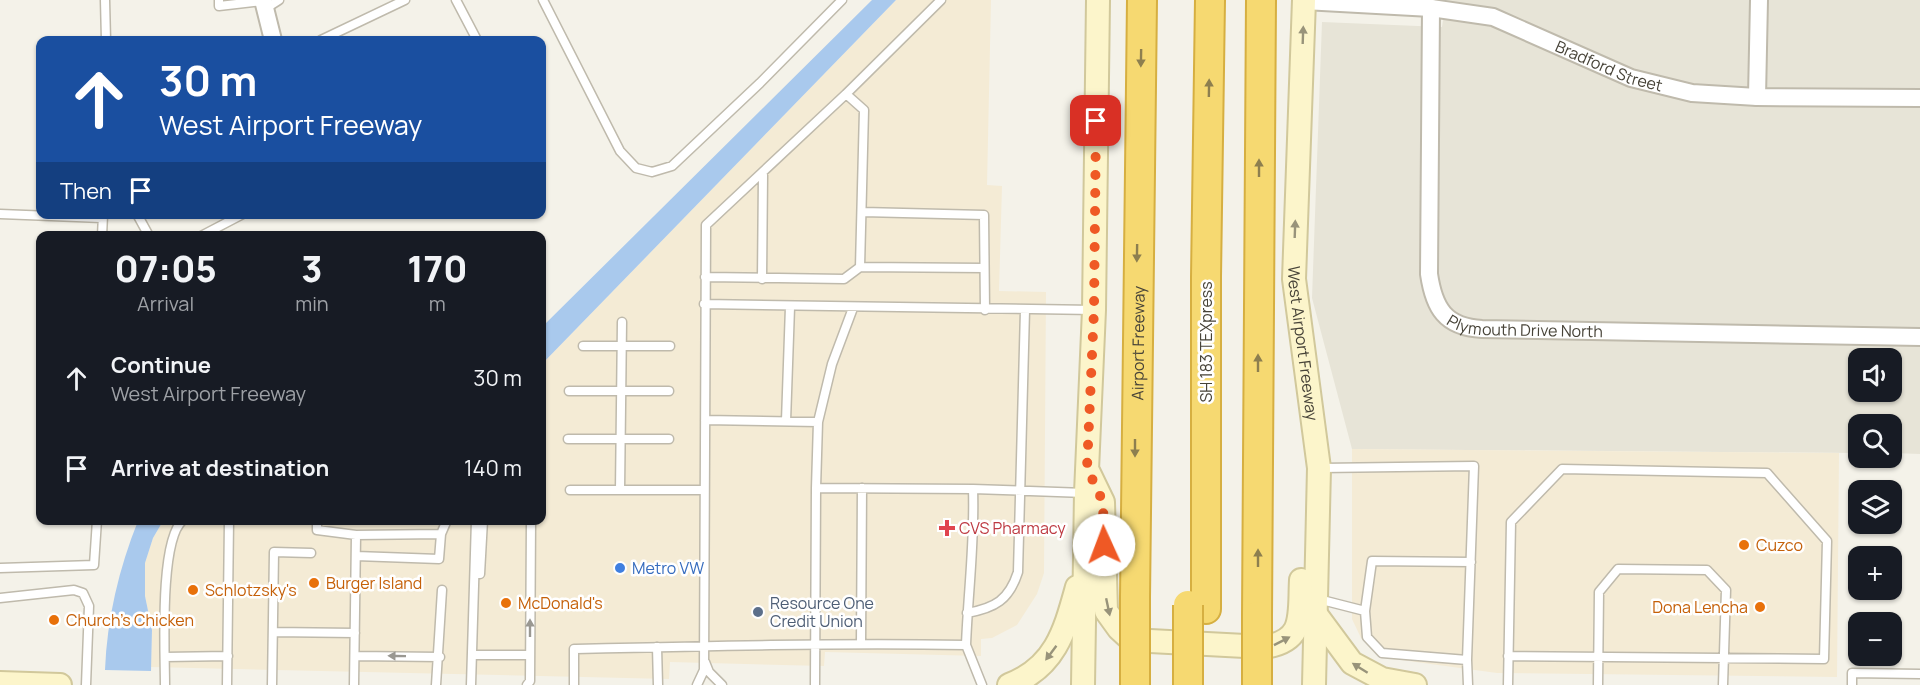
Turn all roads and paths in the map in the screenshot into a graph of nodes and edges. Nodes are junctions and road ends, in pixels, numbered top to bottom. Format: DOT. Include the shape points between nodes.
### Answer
graph roads {
  1 [pos="105,0"];
  2 [pos="219,0"];
  3 [pos="405,0"];
  4 [pos="456,0"];
  5 [pos="543,0"];
  6 [pos="842,0"];
  7 [pos="941,0"];
  8 [pos="1098,0"];
  9 [pos="1142,0"];
  10 [pos="1191,0"];
  11 [pos="1210,0"];
  12 [pos="1261,0"];
  13 [pos="1759,0"];
  14 [pos="1304,1"];
  15 [pos="267,2"];
  16 [pos="1431,8"];
  17 [pos="106,36"];
  18 [pos="272,36"];
  19 [pos="329,36"];
  20 [pos="475,36"];
  21 [pos="846,94"];
  22 [pos="1757,97"];
  23 [pos="1920,98"];
  24 [pos="763,175"];
  25 [pos="863,212"];
  26 [pos="0,214"];
  27 [pos="36,215"];
  28 [pos="236,219"];
  29 [pos="218,231"];
  30 [pos="861,267"];
  31 [pos="984,268"];
  32 [pos="705,277"];
  33 [pos="762,279"];
  34 [pos="704,304"];
  35 [pos="790,307"];
  36 [pos="853,308"];
  37 [pos="985,309"];
  38 [pos="1025,310"];
  39 [pos="1094,310"];
  40 [pos="622,322"];
  41 [pos="1920,337"];
  42 [pos="583,346"];
  43 [pos="621,346"];
  44 [pos="670,346"];
  45 [pos="569,391"];
  46 [pos="621,391"];
  47 [pos="669,391"];
  48 [pos="705,420"];
  49 [pos="786,421"];
  50 [pos="818,422"];
  51 [pos="568,439"];
  52 [pos="620,439"];
  53 [pos="669,439"];
  54 [pos="1314,444"];
  55 [pos="1087,468"];
  56 [pos="1319,468"];
  57 [pos="816,488"];
  58 [pos="862,488"];
  59 [pos="974,489"];
  60 [pos="1022,489"];
  61 [pos="570,490"];
  62 [pos="620,490"];
  63 [pos="704,490"];
  64 [pos="1086,493"];
  65 [pos="97,525"];
  66 [pos="177,525"];
  67 [pos="228,525"];
  68 [pos="317,525"];
  69 [pos="445,525"];
  70 [pos="476,525"];
  71 [pos="483,525"];
  72 [pos="531,525"];
  73 [pos="441,534"];
  74 [pos="356,535"];
  75 [pos="311,553"];
  76 [pos="356,556"];
  77 [pos="1085,559"];
  78 [pos="1471,562"];
  79 [pos="0,568"];
  80 [pos="442,590"];
  81 [pos="0,598"];
  82 [pos="1315,606"];
  83 [pos="1197,607"];
  84 [pos="1365,611"];
  85 [pos="967,613"];
  86 [pos="473,615"];
  87 [pos="273,632"];
  88 [pos="355,633"];
  89 [pos="815,644"];
  90 [pos="861,644"];
  91 [pos="966,645"];
  92 [pos="704,646"];
  93 [pos="657,647"];
  94 [pos="472,655"];
  95 [pos="530,655"];
  96 [pos="228,656"];
  97 [pos="355,656"];
  98 [pos="1508,656"];
  99 [pos="165,657"];
  100 [pos="440,657"];
  101 [pos="1598,657"];
  102 [pos="1724,658"];
  103 [pos="704,659"];
  104 [pos="1467,660"];
  105 [pos="1920,674"];
  106 [pos="0,683"];
  107 [pos="60,685"];
  108 [pos="86,685"];
  109 [pos="165,685"];
  110 [pos="227,685"];
  111 [pos="272,685"];
  112 [pos="354,685"];
  113 [pos="436,685"];
  114 [pos="471,685"];
  115 [pos="527,685"];
  116 [pos="574,685"];
  117 [pos="658,685"];
  118 [pos="697,685"];
  119 [pos="722,685"];
  120 [pos="815,685"];
  121 [pos="982,685"];
  122 [pos="1009,685"];
  123 [pos="1083,685"];
  124 [pos="1135,685"];
  125 [pos="1188,685"];
  126 [pos="1205,685"];
  127 [pos="1257,685"];
  128 [pos="1314,685"];
  129 [pos="1415,685"];
  130 [pos="1468,685"];
  131 [pos="1508,685"];
  132 [pos="1598,685"];
  133 [pos="1723,685"];
  134 [pos="1852,685"];
  1 -- 17 [label="lane"];
  2 -- 15 [label="lane" via="219,6"];
  3 -- 19 [label="lane"];
  4 -- 20 [label="lane"];
  5 -- 6 [label="lane" via="620,151 636,168 652,172 672,166"];
  7 -- 21 [label="lane"];
  8 -- 39 [label="main road"];
  9 -- 124 [label="highway, Airport Freeway, one-way, bridge"];
  10 -- 83 [label="highway, SH 183 TEXpress"];
  83 -- 11 [label="highway, SH 183 TEXpress, one-way"];
  127 -- 12 [label="highway, one-way, bridge"];
  13 -- 22 [label="street"];
  14 -- 16 [label="street, Bradford Street"];
  54 -- 14 [label="main road, West Airport Freeway, one-way" via="1293,279"];
  15 -- 18 [label="street"];
  16 -- 22 [label="street, Bradford Street" via="1492,17 1586,60 1659,86 1692,93"];
  16 -- 41 [label="street, Plymouth Drive North" via="1429,274 1433,300 1449,319 1474,329"];
  21 -- 24 [label="lane"];
  21 -- 25 [label="lane" via="864,110"];
  22 -- 23 [label="street, Bradford Street"];
  24 -- 32 [label="lane" via="706,225"];
  24 -- 33 [label="lane"];
  25 -- 30 [label="lane"];
  25 -- 31 [label="lane" via="984,214"];
  26 -- 27 [label="lane"];
  28 -- 29 [label="lane"];
  30 -- 31 [label="lane"];
  30 -- 33 [label="lane" via="844,279"];
  31 -- 37 [label="lane"];
  32 -- 33 [label="lane"];
  32 -- 34 [label="lane"];
  34 -- 35 [label="lane"];
  34 -- 48 [label="lane"];
  35 -- 36 [label="lane"];
  35 -- 49 [label="lane"];
  36 -- 37 [label="lane"];
  36 -- 50 [label="lane" via="832,364"];
  37 -- 38 [label="lane"];
  38 -- 39 [label="lane"];
  38 -- 60 [label="lane"];
  39 -- 55 [label="main road"];
  40 -- 43 [label="lane"];
  42 -- 43 [label="lane"];
  43 -- 44 [label="lane"];
  43 -- 46 [label="lane"];
  45 -- 46 [label="lane"];
  46 -- 47 [label="lane"];
  46 -- 52 [label="lane"];
  48 -- 49 [label="lane"];
  48 -- 63 [label="lane"];
  49 -- 50 [label="lane"];
  50 -- 57 [label="lane"];
  51 -- 52 [label="lane"];
  52 -- 53 [label="lane"];
  52 -- 62 [label="lane"];
  55 -- 54 [label="main road, one-way" via="1103,502 1106,611 1119,629 1131,640 1264,647 1281,644 1299,624 1306,471"];
  54 -- 56 [label="main road, West Airport Freeway"];
  55 -- 64 [label="main road"];
  56 -- 78 [label="lane" via="1474,466"];
  56 -- 82 [label="main road, West Airport Freeway"];
  57 -- 58 [label="lane"];
  57 -- 89 [label="lane"];
  58 -- 59 [label="lane"];
  58 -- 90 [label="lane"];
  59 -- 60 [label="lane"];
  59 -- 85 [label="lane" via="975,532"];
  60 -- 64 [label="lane"];
  60 -- 85 [label="lane" via="1014,585 999,605"];
  61 -- 62 [label="lane"];
  62 -- 63 [label="lane"];
  63 -- 92 [label="lane"];
  64 -- 77 [label="main road"];
  65 -- 79 [label="lane" via="94,565"];
  66 -- 99 [label="lane" via="170,546"];
  67 -- 96 [label="lane"];
  68 -- 74 [label="lane" via="317,530"];
  69 -- 73 [label="lane"];
  70 -- 86 [label="lane"];
  71 -- 86 [label="lane"];
  95 -- 72 [label="lane, one-way"];
  73 -- 74 [label="lane"];
  73 -- 76 [label="lane" via="439,559"];
  74 -- 76 [label="lane"];
  75 -- 87 [label="lane" via="274,552"];
  76 -- 88 [label="lane"];
  77 -- 122 [label="main road, one-way" via="1063,637 1041,666"];
  77 -- 123 [label="main road"];
  78 -- 84 [label="lane" via="1372,561"];
  78 -- 104 [label="lane"];
  80 -- 100 [label="lane"];
  81 -- 108 [label="lane" via="74,590 83,593 89,606"];
  82 -- 84 [label="lane"];
  82 -- 128 [label="main road, West Airport Freeway"];
  129 -- 82 [label="main road, one-way" via="1382,679 1352,663"];
  83 -- 125 [label="highway, SH 183 TEXpress, bridge"];
  83 -- 126 [label="highway, SH 183 TEXpress"];
  84 -- 104 [label="lane" via="1367,637 1382,653"];
  85 -- 91 [label="lane"];
  86 -- 94 [label="lane"];
  87 -- 88 [label="lane"];
  87 -- 111 [label="lane"];
  88 -- 97 [label="lane"];
  89 -- 90 [label="lane"];
  89 -- 92 [label="lane"];
  89 -- 120 [label="lane"];
  90 -- 91 [label="lane"];
  91 -- 121 [label="lane"];
  92 -- 93 [label="lane"];
  92 -- 103 [label="lane"];
  93 -- 116 [label="lane" via="574,649"];
  93 -- 117 [label="lane"];
  94 -- 95 [label="lane"];
  94 -- 114 [label="lane"];
  95 -- 115 [label="lane"];
  96 -- 99 [label="lane"];
  96 -- 110 [label="lane"];
  100 -- 97 [label="lane, one-way"];
  97 -- 112 [label="lane"];
  98 -- 101 [label="lane"];
  98 -- 102 [label="lane" via="1511,522 1562,469 1767,473 1827,541 1824,659"];
  98 -- 131 [label="lane"];
  99 -- 109 [label="lane"];
  100 -- 113 [label="lane"];
  101 -- 102 [label="lane"];
  101 -- 102 [label="lane" via="1599,592 1618,569 1707,570 1726,590"];
  101 -- 132 [label="lane"];
  102 -- 133 [label="lane"];
  103 -- 118 [label="lane"];
  103 -- 119 [label="lane" via="709,672"];
  104 -- 130 [label="lane"];
  105 -- 134 [label="lane" via="1852,673"];
  106 -- 107 [label="main road"];
}
